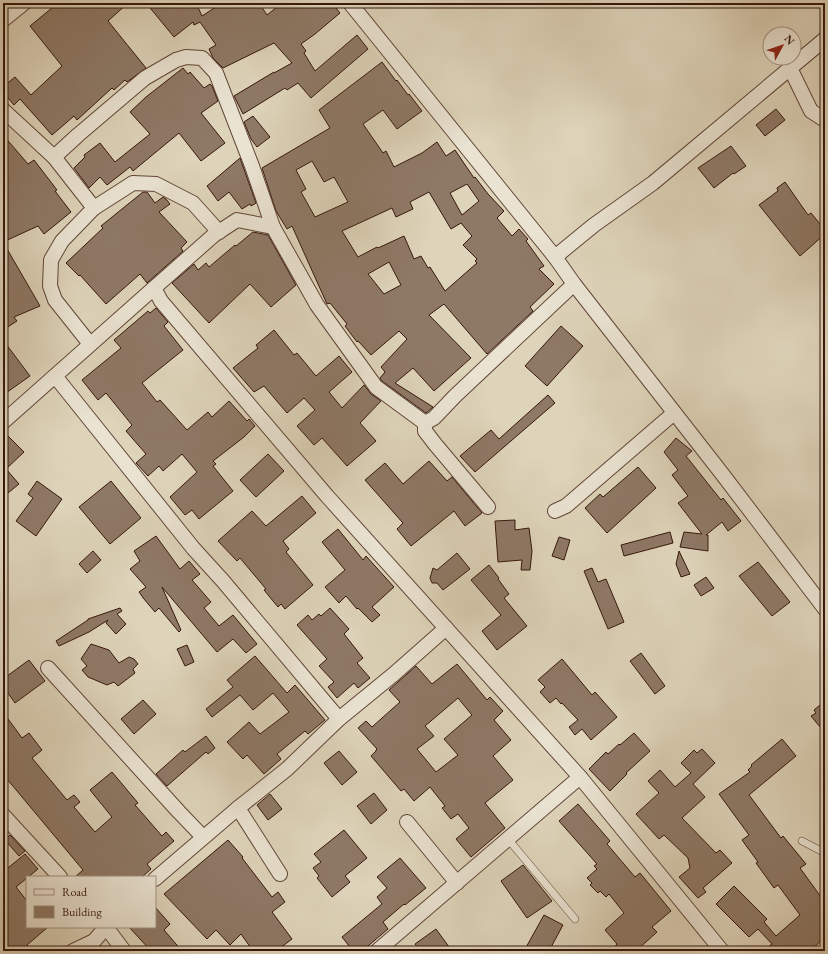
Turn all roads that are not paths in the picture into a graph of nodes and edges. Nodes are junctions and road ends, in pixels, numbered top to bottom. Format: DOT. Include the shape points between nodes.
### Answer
graph roads {
  1 [pos="24,3"];
  2 [pos="350,3"];
  3 [pos="3,20"];
  4 [pos="825,39"];
  5 [pos="790,68"];
  6 [pos="4,113"];
  7 [pos="825,120"];
  8 [pos="54,157"];
  9 [pos="94,208"];
  10 [pos="273,227"];
  11 [pos="219,232"];
  12 [pos="555,257"];
  13 [pos="574,284"];
  14 [pos="154,288"];
  15 [pos="90,344"];
  16 [pos="55,376"];
  17 [pos="674,413"];
  18 [pos="3,422"];
  19 [pos="425,423"];
  20 [pos="488,507"];
  21 [pos="555,512"];
  22 [pos="825,609"];
  23 [pos="446,628"];
  24 [pos="48,668"];
  25 [pos="339,719"];
  26 [pos="580,777"];
  27 [pos="238,808"];
  28 [pos="3,815"];
  29 [pos="407,822"];
  30 [pos="203,837"];
  31 [pos="508,839"];
  32 [pos="802,841"];
  33 [pos="825,853"];
  34 [pos="280,874"];
  35 [pos="59,876"];
  36 [pos="156,878"];
  37 [pos="457,883"];
  38 [pos="574,919"];
  39 [pos="105,928"];
  40 [pos="107,928"];
  41 [pos="73,951"];
  42 [pos="124,951"];
  43 [pos="377,951"];
  44 [pos="722,951"];
  1 -- 3 [label="street"];
  2 -- 12 [label="street"];
  4 -- 5 [label="street"];
  5 -- 7 [label="street" via="812,111"];
  5 -- 12 [label="street" via="653,182"];
  6 -- 8 [label="street"];
  8 -- 9 [label="street"];
  8 -- 10 [label="street" via="145,78 176,60 186,57 202,58 216,73"];
  9 -- 11 [label="street" via="133,183 156,184 194,203"];
  9 -- 15 [label="street" via="62,241 51,260 50,286 55,300"];
  10 -- 11 [label="street" via="237,220"];
  10 -- 19 [label="street" via="317,305 376,387"];
  11 -- 14 [label="street"];
  12 -- 13 [label="street"];
  13 -- 17 [label="street"];
  13 -- 19 [label="street" via="434,418"];
  14 -- 15 [label="street"];
  14 -- 23 [label="street" via="162,301 327,496"];
  15 -- 16 [label="street"];
  16 -- 18 [label="street"];
  16 -- 25 [label="street" via="193,548"];
  17 -- 21 [label="street" via="566,506"];
  17 -- 22 [label="street"];
  19 -- 20 [label="street" via="425,431"];
  23 -- 25 [label="street"];
  23 -- 26 [label="street"];
  24 -- 30 [label="street"];
  25 -- 27 [label="street" via="287,769"];
  26 -- 31 [label="street"];
  26 -- 44 [label="street"];
  27 -- 30 [label="street"];
  27 -- 34 [label="street"];
  28 -- 35 [label="street"];
  29 -- 37 [label="street"];
  30 -- 36 [label="street"];
  31 -- 37 [label="street"];
  31 -- 38 [label="lane"];
  32 -- 33 [label="lane"];
  37 -- 43 [label="street"];
  39 -- 41 [label="street" via="94,941"];
  40 -- 42 [label="street"];
}
